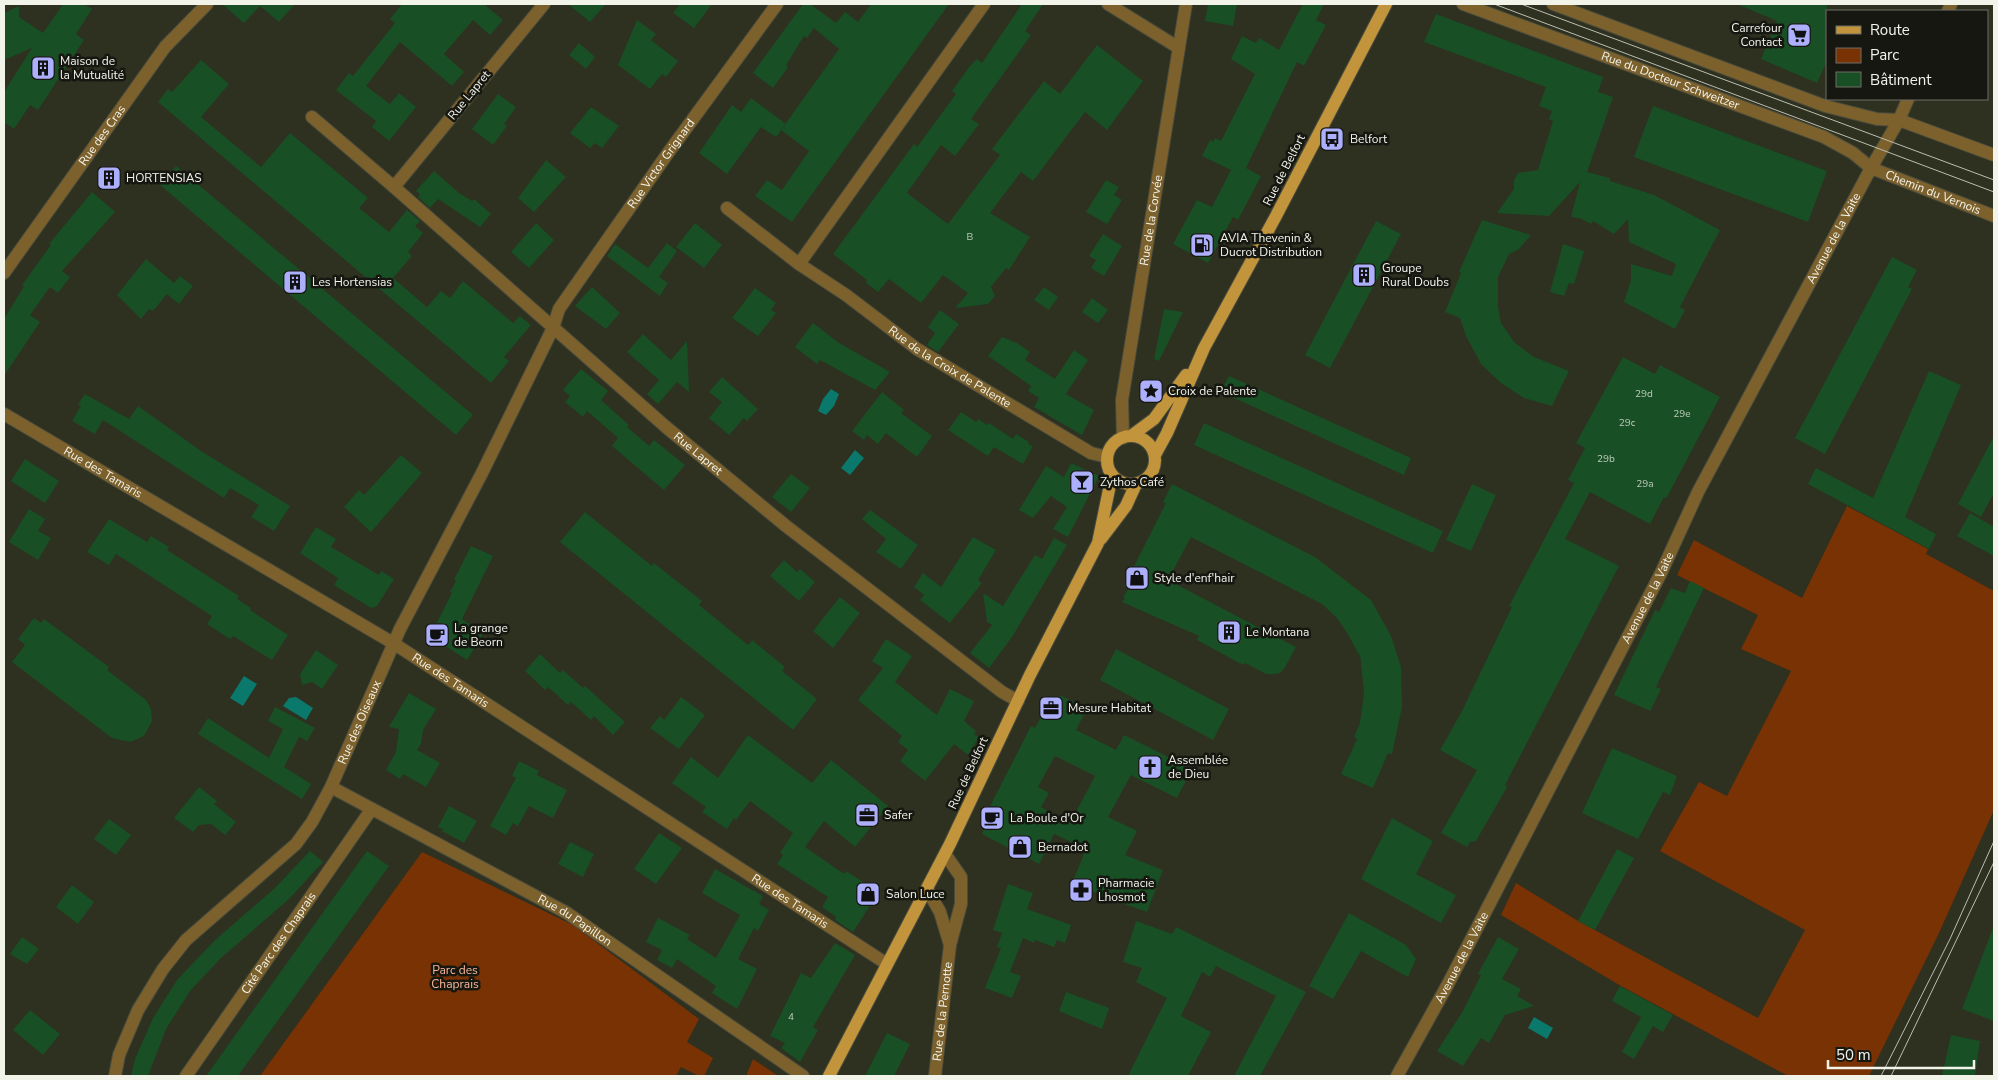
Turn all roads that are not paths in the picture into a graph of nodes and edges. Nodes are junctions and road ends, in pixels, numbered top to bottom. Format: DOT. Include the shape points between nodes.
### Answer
graph roads {
  1 [pos="207,4"];
  2 [pos="544,4"];
  3 [pos="777,4"];
  4 [pos="984,4"];
  5 [pos="1108,4"];
  6 [pos="1186,4"];
  7 [pos="1386,4"];
  8 [pos="1463,4"];
  9 [pos="1553,4"];
  10 [pos="1179,48"];
  11 [pos="1908,100"];
  12 [pos="312,117"];
  13 [pos="1900,120"];
  14 [pos="1994,155"];
  15 [pos="1871,168"];
  16 [pos="394,187"];
  17 [pos="727,208"];
  18 [pos="1994,216"];
  19 [pos="798,264"];
  20 [pos="4,273"];
  21 [pos="553,328"];
  22 [pos="1204,348"];
  23 [pos="4,414"];
  24 [pos="1127,437"];
  25 [pos="1155,455"];
  26 [pos="1107,458"];
  27 [pos="1112,474"];
  28 [pos="1136,484"];
  29 [pos="1098,542"];
  30 [pos="393,643"];
  31 [pos="1018,700"];
  32 [pos="331,787"];
  33 [pos="372,810"];
  34 [pos="945,854"];
  35 [pos="927,889"];
  36 [pos="950,945"];
  37 [pos="887,964"];
  38 [pos="115,1076"];
  39 [pos="186,1076"];
  40 [pos="803,1076"];
  41 [pos="829,1076"];
  42 [pos="935,1076"];
  43 [pos="1397,1076"];
  1 -- 20 [label="street, Rue des Cras" via="165,46"];
  2 -- 16 [label="street, Rue Lapret"];
  3 -- 21 [label="street, Rue Victor Grignard" via="559,309"];
  4 -- 19 [label="street"];
  5 -- 10 [label="street"];
  6 -- 10 [label="street, Rue de la Corvée"];
  7 -- 22 [label="main road, Rue de Belfort"];
  8 -- 15 [label="street, Rue du Docteur Schweitzer" via="1824,137 1853,153"];
  9 -- 13 [label="street" via="1825,106 1877,119"];
  10 -- 24 [label="street, Rue de la Corvée" via="1122,400"];
  11 -- 13 [label="street, Avenue de la Vaite"];
  12 -- 16 [label="street, Rue Lapret"];
  13 -- 14 [label="street"];
  13 -- 15 [label="street, Avenue de la Vaite"];
  15 -- 18 [label="street, Chemin du Vernois"];
  15 -- 43 [label="street, Avenue de la Vaite" via="1698,492 1648,599"];
  16 -- 21 [label="street, Rue Lapret"];
  17 -- 19 [label="street, Rue de la Croix de Palente"];
  19 -- 26 [label="street, Rue de la Croix de Palente" via="918,349 1091,453"];
  21 -- 30 [label="street, Rue des Oiseaux"];
  21 -- 31 [label="street, Rue Lapret" via="786,526 1002,692"];
  22 -- 24 [label="main road, Rue de Belfort" via="1154,419"];
  22 -- 25 [label="main road, Rue de Belfort"];
  23 -- 30 [label="street, Rue des Tamaris"];
  24 -- 25 [label="main road" via="1147,442"];
  24 -- 26 [label="main road" via="1112,446"];
  25 -- 28 [label="main road" via="1154,471"];
  26 -- 27 [label="main road"];
  27 -- 28 [label="main road" via="1125,484"];
  27 -- 29 [label="main road, Rue de Belfort"];
  28 -- 29 [label="main road" via="1126,506"];
  29 -- 31 [label="main road, Rue de Belfort"];
  30 -- 32 [label="street, Rue des Oiseaux"];
  30 -- 37 [label="street, Rue des Tamaris"];
  31 -- 34 [label="main road, Rue de Belfort"];
  32 -- 33 [label="street, Rue du Papillon"];
  32 -- 38 [label="street, Rue des Oiseaux" via="296,844 186,940 163,969 138,1010 119,1055"];
  33 -- 39 [label="street, Cité Parc des Chaprais"];
  33 -- 40 [label="street, Rue du Papillon" via="566,913"];
  34 -- 35 [label="main road, Rue de Belfort"];
  34 -- 36 [label="street, Rue de la Pernotte" via="961,877 962,887"];
  35 -- 36 [label="street, Rue de la Pernotte" via="940,912"];
  35 -- 37 [label="main road, Rue de Belfort"];
  36 -- 42 [label="street, Rue de la Pernotte"];
  37 -- 41 [label="main road, Rue de Belfort"];
}
